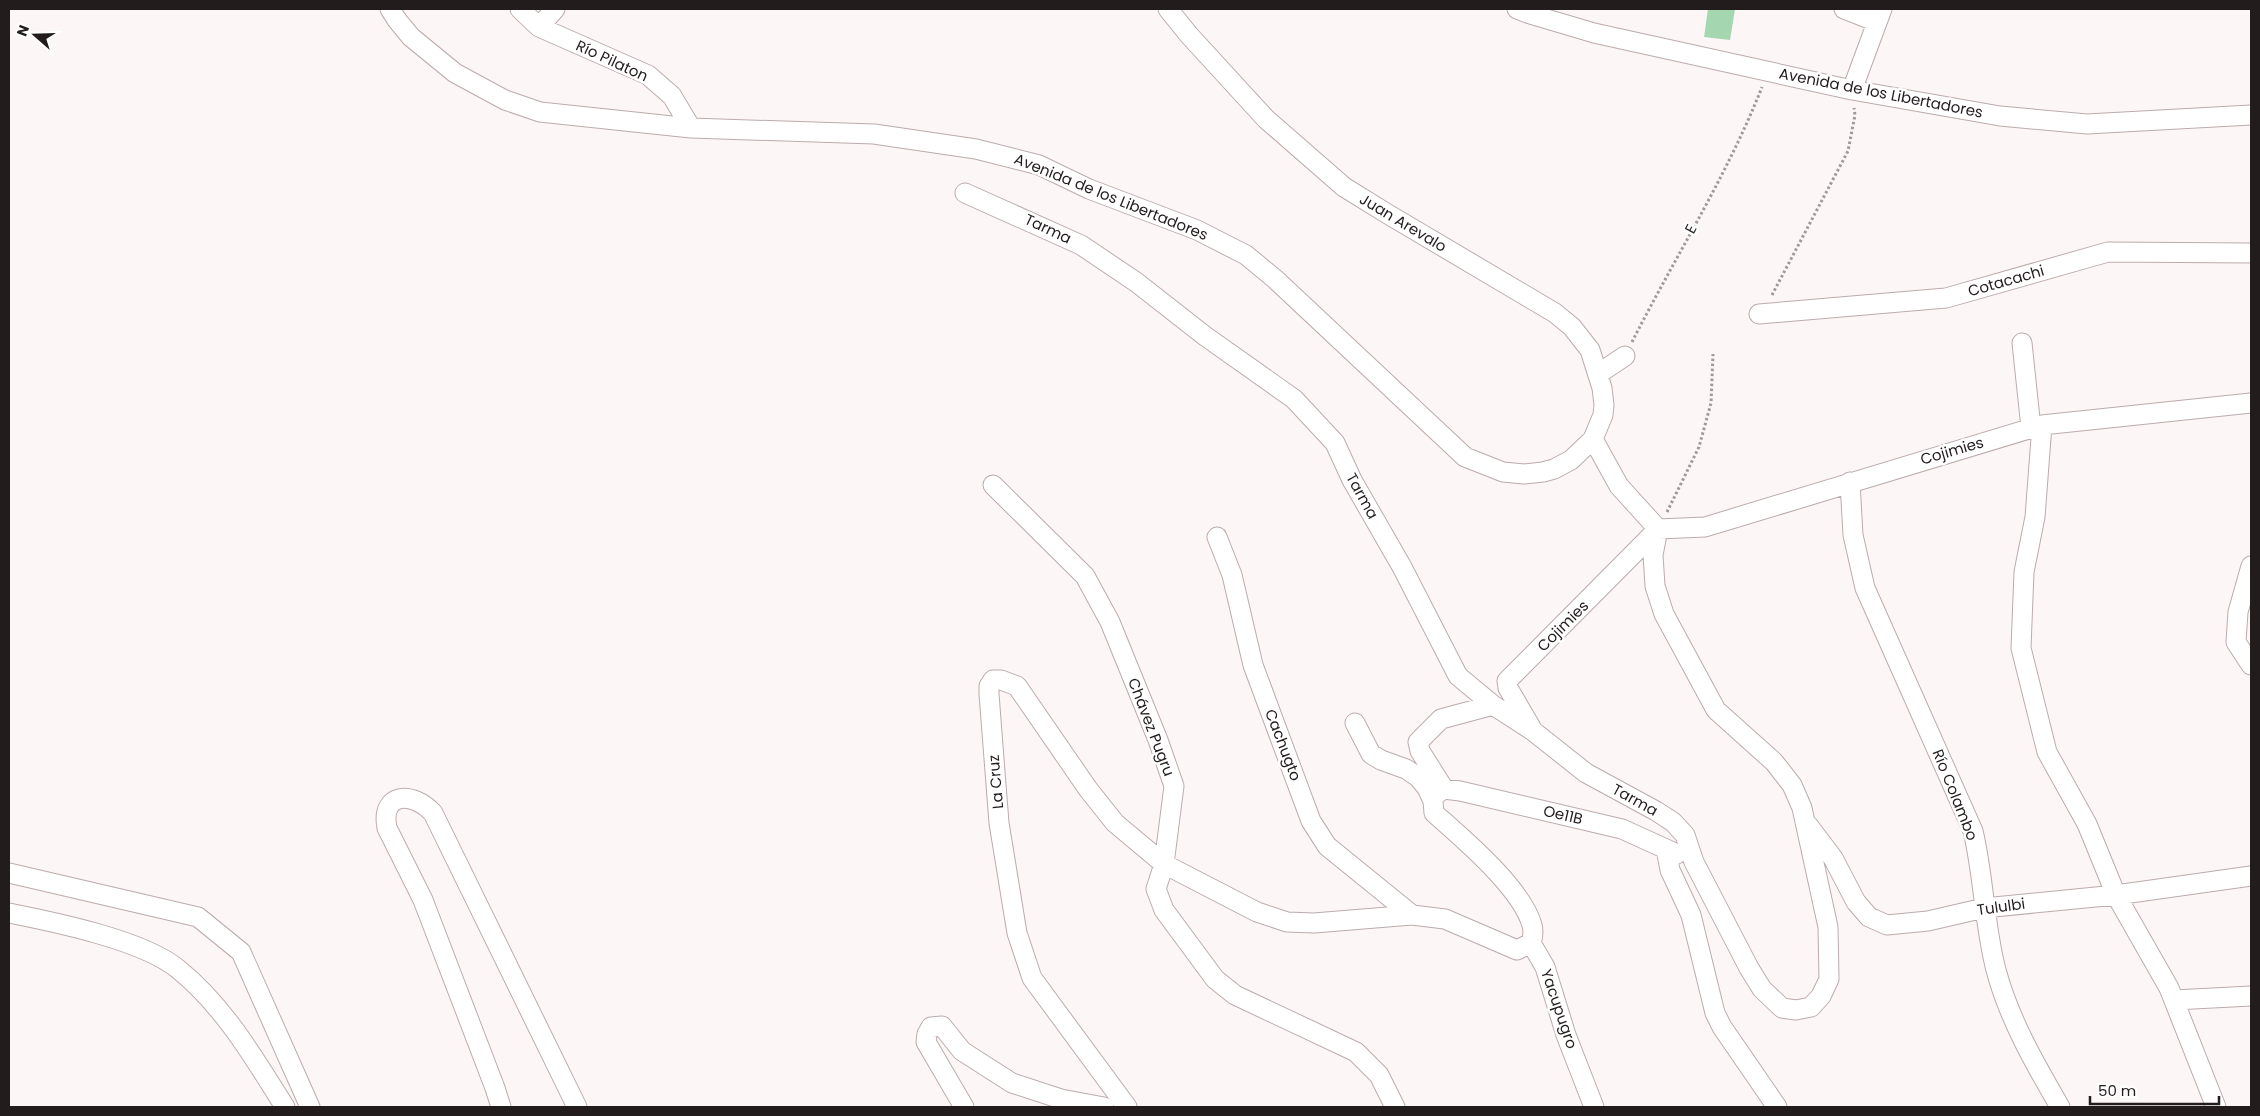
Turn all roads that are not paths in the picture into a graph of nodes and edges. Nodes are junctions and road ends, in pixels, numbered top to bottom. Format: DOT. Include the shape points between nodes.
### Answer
graph roads {
  1 [pos="390,9"];
  2 [pos="520,9"];
  3 [pos="555,9"];
  4 [pos="1168,9"];
  5 [pos="1518,9"];
  6 [pos="1844,9"];
  7 [pos="1880,16"];
  8 [pos="539,27"];
  9 [pos="1852,90"];
  10 [pos="2251,115"];
  11 [pos="691,128"];
  12 [pos="965,193"];
  13 [pos="2251,253"];
  14 [pos="1764,307"];
  15 [pos="2022,343"];
  16 [pos="1625,356"];
  17 [pos="1598,374"];
  18 [pos="2251,403"];
  19 [pos="2036,426"];
  20 [pos="1593,439"];
  21 [pos="1850,482"];
  22 [pos="993,485"];
  23 [pos="1658,529"];
  24 [pos="1217,537"];
  25 [pos="2251,566"];
  26 [pos="2251,665"];
  27 [pos="1493,705"];
  28 [pos="1355,724"];
  29 [pos="1533,731"];
  30 [pos="1438,795"];
  31 [pos="1805,820"];
  32 [pos="1666,849"];
  33 [pos="1694,862"];
  34 [pos="1164,864"];
  35 [pos="9,873"];
  36 [pos="2251,876"];
  37 [pos="2116,895"];
  38 [pos="1984,908"];
  39 [pos="9,913"];
  40 [pos="1412,915"];
  41 [pos="1531,943"];
  42 [pos="2251,996"];
  43 [pos="2174,1000"];
  44 [pos="285,1107"];
  45 [pos="310,1107"];
  46 [pos="501,1107"];
  47 [pos="577,1107"];
  48 [pos="964,1107"];
  49 [pos="1104,1107"];
  50 [pos="1127,1107"];
  51 [pos="1395,1107"];
  52 [pos="1594,1107"];
  53 [pos="1777,1107"];
  54 [pos="2060,1107"];
  55 [pos="2216,1107"];
  1 -- 11 [label="street, Avenida de los Libertadores" via="426,51 454,73 505,100 540,112"];
  2 -- 8 [label="street, Río Pilaton"];
  3 -- 8 [label="street"];
  4 -- 17 [label="street, Juan Arevalo" via="1223,73 1288,140 1344,186 1562,318 1586,344"];
  5 -- 9 [label="street, Avenida de los Libertadores" via="1594,33"];
  6 -- 7 [label="street"];
  7 -- 9 [label="street"];
  8 -- 11 [label="street, Río Pilaton" via="648,75 672,96"];
  9 -- 10 [label="street, Avenida de los Libertadores" via="2000,116 2087,124"];
  11 -- 20 [label="street, Avenida de los Libertadores" via="874,134 976,149 1039,165 1089,189 1197,230 1246,255 1465,457 1503,472 1534,473 1554,469 1572,460"];
  12 -- 27 [label="street, Tarma" via="1082,245 1294,399 1335,443 1458,676"];
  13 -- 14 [label="street, Cotacachi" via="2108,252 1946,298"];
  15 -- 19 [label="street"];
  16 -- 17 [label="street"];
  17 -- 20 [label="street, Juan Arevalo" via="1604,404"];
  18 -- 19 [label="street, Cojimies"];
  19 -- 21 [label="street, Cojimies"];
  19 -- 37 [label="street" via="2035,517 2024,572 2021,648 2047,752 2087,824"];
  20 -- 23 [label="street" via="1619,486"];
  21 -- 23 [label="street, Cojimies" via="1704,527"];
  21 -- 38 [label="street, Río Colambo" via="1853,535 1865,588 1972,831 1979,859"];
  22 -- 34 [label="street, Chávez Pugru" via="1085,576 1110,622 1174,786"];
  23 -- 29 [label="street, Cojimies" via="1507,681"];
  23 -- 31 [label="street" via="1653,555 1655,586 1664,614 1716,710 1774,762 1792,785"];
  24 -- 40 [label="street, Cachugto" via="1232,574 1253,664 1312,821 1327,846"];
  25 -- 26 [label="street" via="2238,612 2236,642"];
  27 -- 29 [label="street, Tarma"];
  27 -- 30 [label="street" via="1441,719 1418,742"];
  28 -- 30 [label="street" via="1371,754 1406,768"];
  29 -- 33 [label="street, Tarma" via="1586,773 1673,822 1685,834"];
  30 -- 32 [label="street, Oe11B" via="1460,791 1622,829"];
  30 -- 41 [label="street, Yacupugro" via="1434,813 1514,892 1532,924 1534,934"];
  31 -- 33 [label="street, Tarma" via="1828,927 1829,979 1811,1007 1782,1008 1762,989"];
  31 -- 38 [label="street, Tululbi" via="1833,858 1856,902 1869,918 1887,925 1928,921"];
  32 -- 33 [label="street, Oe11B"];
  32 -- 53 [label="street" via="1670,870 1691,915 1715,1013"];
  34 -- 40 [label="street" via="1257,912 1286,922 1314,923"];
  34 -- 50 [label="street, La Cruz" via="1115,823 1017,686 993,680 989,694 999,823 1017,933 1032,978"];
  34 -- 51 [label="street, Chávez Pugru" via="1156,889 1164,910 1215,979 1234,995 1356,1052 1379,1075"];
  35 -- 45 [label="street" via="198,917 241,952"];
  36 -- 37 [label="street, Tululbi"];
  37 -- 38 [label="street, Tululbi"];
  37 -- 43 [label="street"];
  38 -- 54 [label="street, Río Colambo" via="1996,970 2026,1048"];
  39 -- 44 [label="street" via="114,939 177,968 210,999 257,1062"];
  40 -- 41 [label="street" via="1445,919 1517,950"];
  41 -- 52 [label="street, Yacupugro" via="1546,967 1566,1034"];
  42 -- 43 [label="street"];
  43 -- 55 [label="street"];
  46 -- 47 [label="street" via="423,900 387,828 387,808 396,801 416,799 433,813"];
  48 -- 49 [label="street" via="926,1042 931,1027 942,1026 962,1051 1012,1083 1061,1100"];
}
